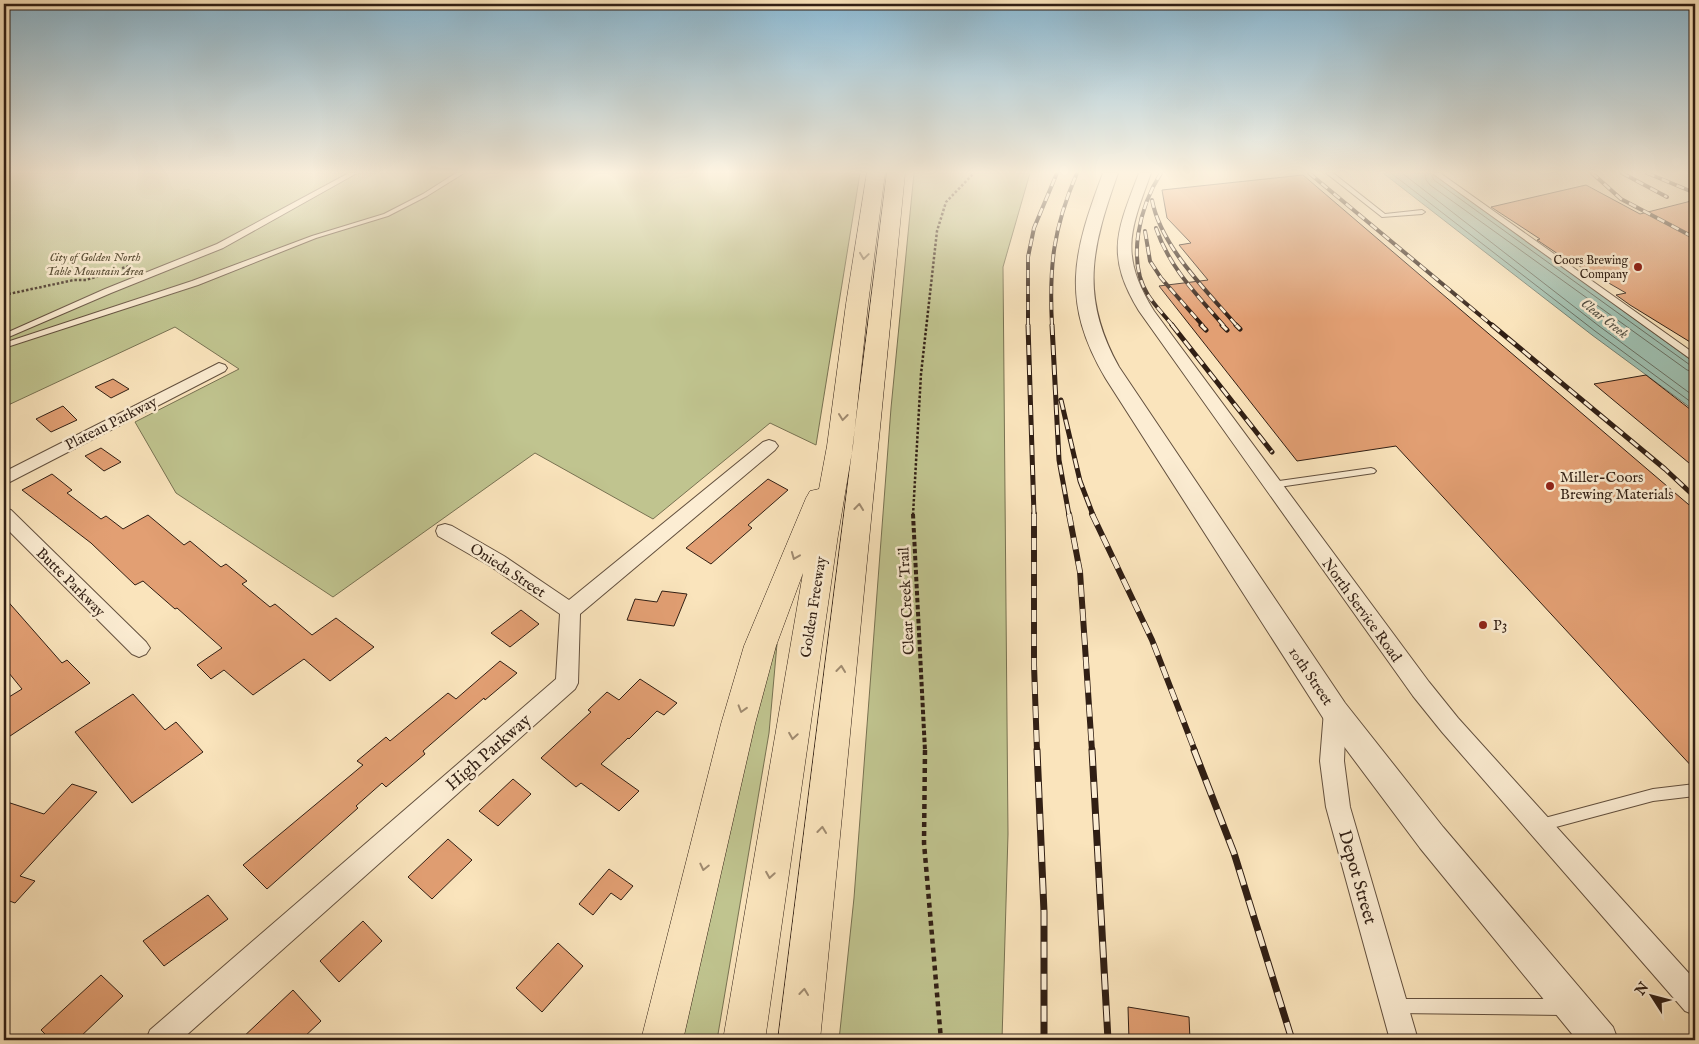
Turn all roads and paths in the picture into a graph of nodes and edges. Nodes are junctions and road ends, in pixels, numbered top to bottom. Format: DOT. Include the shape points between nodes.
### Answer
graph roads {
  1 [pos="265,222"];
  2 [pos="362,222"];
  3 [pos="869,222"];
  4 [pos="891,222"];
  5 [pos="939,222"];
  6 [pos="1093,222"];
  7 [pos="1128,222"];
  8 [pos="1504,222"];
  9 [pos="131,266"];
  10 [pos="4,295"];
  11 [pos="4,337"];
  12 [pos="4,346"];
  13 [pos="1695,358"];
  14 [pos="219,368"];
  15 [pos="769,446"];
  16 [pos="840,446"];
  17 [pos="1372,471"];
  18 [pos="4,479"];
  19 [pos="1272,485"];
  20 [pos="4,515"];
  21 [pos="445,531"];
  22 [pos="570,611"];
  23 [pos="139,648"];
  24 [pos="1335,712"];
  25 [pos="1695,790"];
  26 [pos="1540,825"];
  27 [pos="1695,1001"];
  28 [pos="1394,1006"];
  29 [pos="1573,1008"];
  30 [pos="160,1040"];
  31 [pos="662,1040"];
  32 [pos="744,1040"];
  33 [pos="799,1040"];
  34 [pos="941,1040"];
  35 [pos="1404,1040"];
  36 [pos="1600,1040"];
  1 -- 11 [label="lane" via="220,246"];
  2 -- 12 [label="lane" via="196,282"];
  3 -- 16 [label="highway, Golden Freeway, one-way"];
  33 -- 4 [label="highway, one-way"];
  5 -- 34 [label="path, Clear Creek Trail" via="921,374 913,516 926,764 924,842"];
  6 -- 24 [label="street, 10th Street" via="1083,276 1090,322 1098,345 1118,383"];
  7 -- 19 [label="street, North Service Road" via="1124,246 1126,269 1140,300"];
  8 -- 13 [label="lane"];
  9 -- 10 [label="path" via="86,280"];
  14 -- 18 [label="street, Plateau Parkway"];
  15 -- 22 [label="street"];
  16 -- 31 [label="highway, one-way" via="760,646 738,724"];
  16 -- 32 [label="highway, Golden Freeway, one-way"];
  17 -- 19 [label="lane"];
  19 -- 26 [label="street, North Service Road" via="1421,689"];
  20 -- 23 [label="street, Butte Parkway"];
  21 -- 22 [label="street, Onieda Street"];
  22 -- 30 [label="street, High Parkway" via="567,683"];
  24 -- 28 [label="street, Depot Street" via="1332,761 1338,807"];
  24 -- 29 [label="street, 10th Street" via="1399,797"];
  25 -- 26 [label="lane" via="1653,795"];
  26 -- 27 [label="street, North Service Road"];
  28 -- 29 [label="lane"];
  28 -- 35 [label="street, Depot Street"];
  29 -- 36 [label="street, 10th Street"];
}
